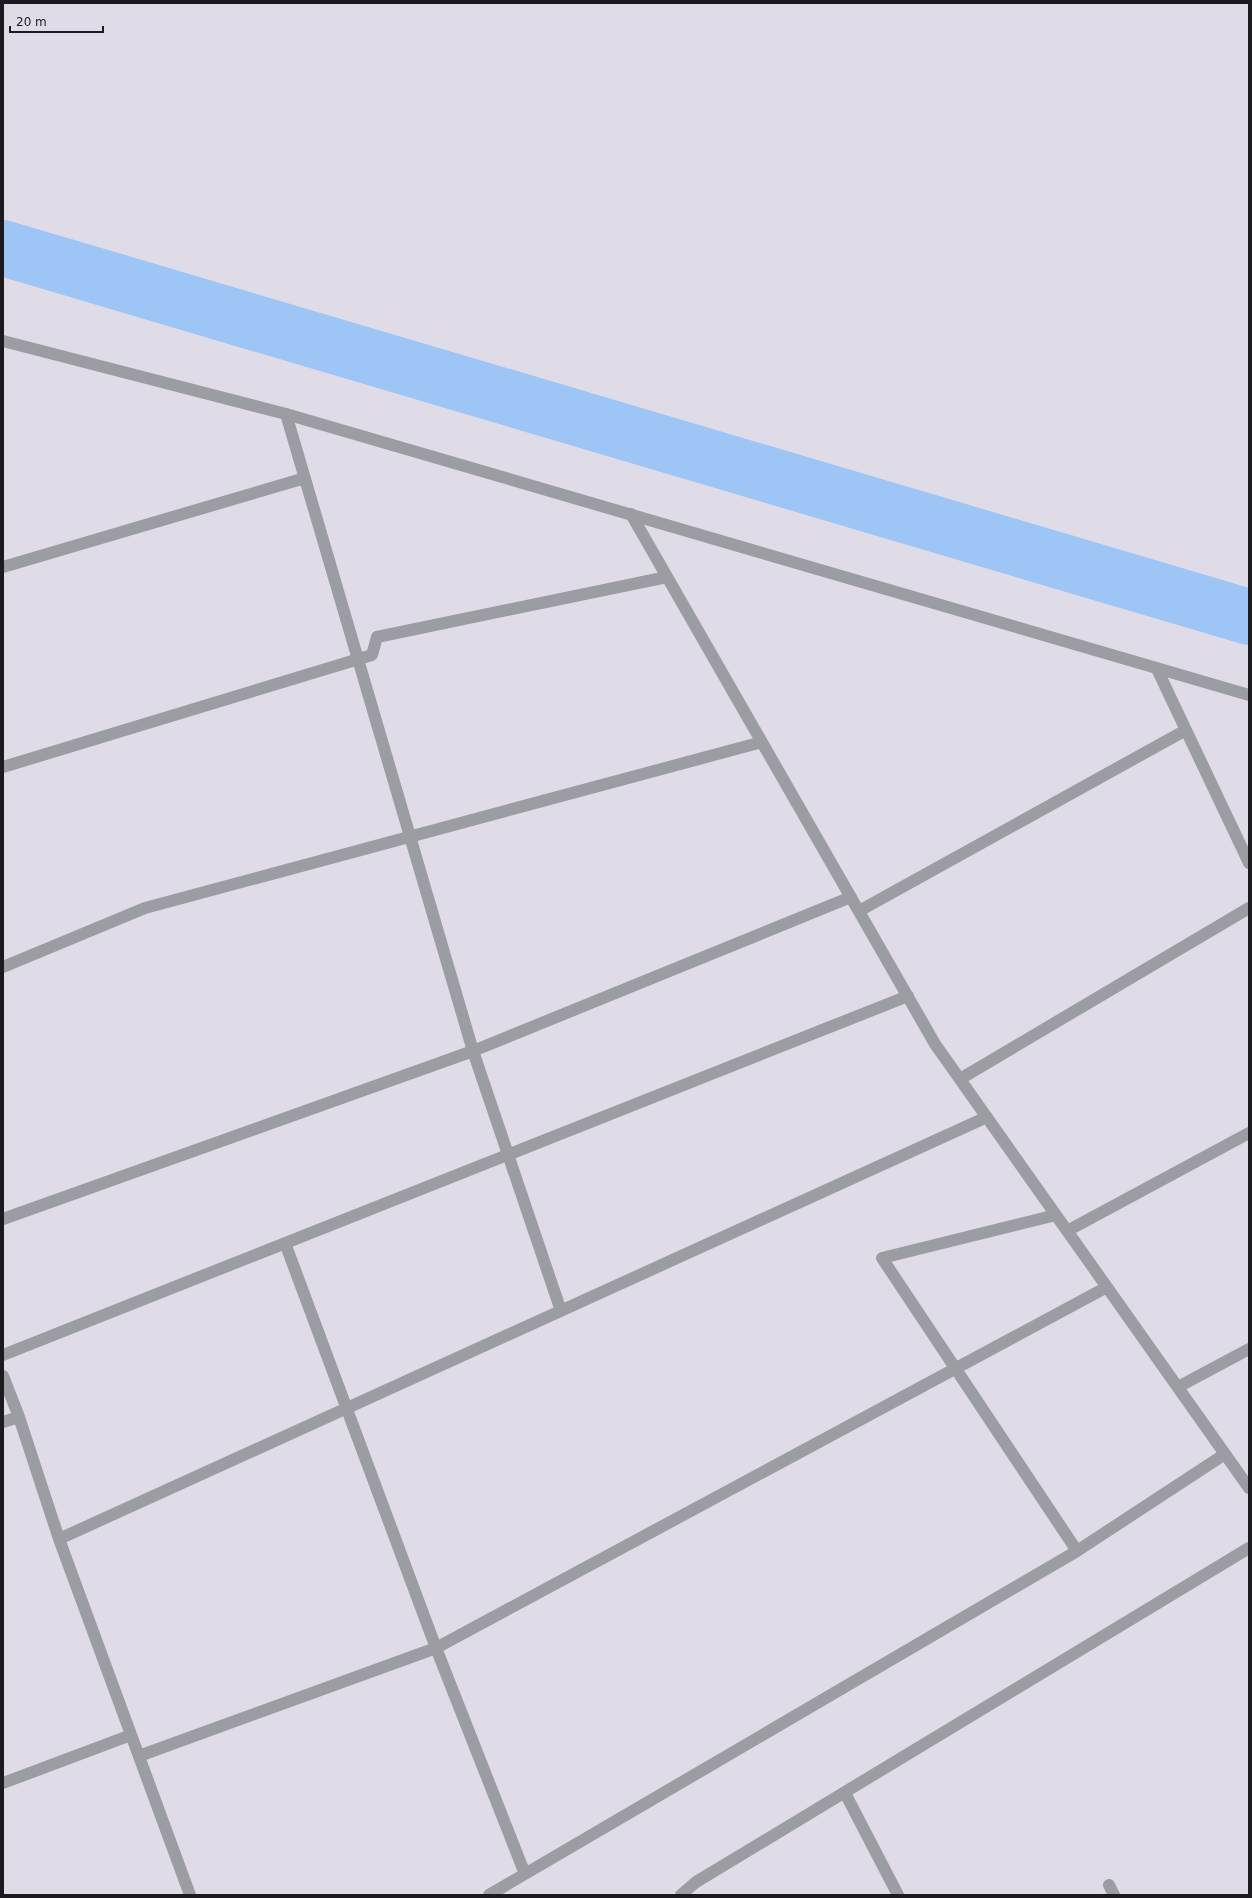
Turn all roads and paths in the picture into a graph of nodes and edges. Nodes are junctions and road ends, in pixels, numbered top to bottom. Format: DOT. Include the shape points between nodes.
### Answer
graph roads {
  1 [pos="3,341"];
  2 [pos="286,414"];
  3 [pos="305,478"];
  4 [pos="631,514"];
  5 [pos="3,567"];
  6 [pos="667,577"];
  7 [pos="358,660"];
  8 [pos="1157,669"];
  9 [pos="1249,695"];
  10 [pos="1186,730"];
  11 [pos="762,742"];
  12 [pos="3,767"];
  13 [pos="410,837"];
  14 [pos="1249,863"];
  15 [pos="851,897"];
  16 [pos="1249,908"];
  17 [pos="859,911"];
  18 [pos="3,967"];
  19 [pos="908,996"];
  20 [pos="473,1051"];
  21 [pos="960,1079"];
  22 [pos="987,1117"];
  23 [pos="1249,1133"];
  24 [pos="508,1155"];
  25 [pos="1056,1215"];
  26 [pos="3,1219"];
  27 [pos="1067,1231"];
  28 [pos="285,1243"];
  29 [pos="1107,1287"];
  30 [pos="561,1311"];
  31 [pos="1249,1349"];
  32 [pos="3,1355"];
  33 [pos="956,1369"];
  34 [pos="3,1376"];
  35 [pos="1178,1387"];
  36 [pos="346,1408"];
  37 [pos="20,1417"];
  38 [pos="3,1422"];
  39 [pos="1225,1454"];
  40 [pos="1249,1488"];
  41 [pos="59,1539"];
  42 [pos="1249,1548"];
  43 [pos="1077,1551"];
  44 [pos="436,1648"];
  45 [pos="131,1735"];
  46 [pos="139,1756"];
  47 [pos="3,1783"];
  48 [pos="845,1792"];
  49 [pos="525,1874"];
  50 [pos="190,1895"];
  51 [pos="489,1895"];
  52 [pos="681,1895"];
  53 [pos="898,1895"];
  1 -- 2 [label="street"];
  2 -- 3 [label="street"];
  2 -- 4 [label="street"];
  3 -- 5 [label="street"];
  3 -- 7 [label="street"];
  4 -- 6 [label="street"];
  4 -- 8 [label="street"];
  6 -- 7 [label="street" via="377,638 372,655"];
  6 -- 11 [label="street"];
  7 -- 12 [label="street"];
  7 -- 13 [label="street"];
  8 -- 9 [label="street"];
  8 -- 10 [label="street"];
  10 -- 14 [label="street"];
  10 -- 17 [label="street"];
  11 -- 13 [label="street"];
  11 -- 15 [label="street"];
  13 -- 18 [label="street" via="145,908"];
  13 -- 20 [label="street"];
  15 -- 17 [label="street"];
  15 -- 20 [label="street"];
  16 -- 21 [label="street"];
  17 -- 19 [label="street"];
  19 -- 21 [label="street" via="935,1044"];
  19 -- 24 [label="street"];
  20 -- 24 [label="street"];
  20 -- 26 [label="street"];
  21 -- 22 [label="street"];
  22 -- 25 [label="street"];
  22 -- 30 [label="street"];
  23 -- 27 [label="street"];
  24 -- 28 [label="street"];
  24 -- 30 [label="street"];
  25 -- 27 [label="street"];
  25 -- 33 [label="street" via="882,1258"];
  27 -- 29 [label="street"];
  28 -- 32 [label="street"];
  28 -- 36 [label="street"];
  29 -- 33 [label="street"];
  29 -- 35 [label="street"];
  30 -- 36 [label="street"];
  31 -- 35 [label="street"];
  33 -- 43 [label="street"];
  33 -- 44 [label="street"];
  34 -- 37 [label="street"];
  35 -- 39 [label="street"];
  36 -- 41 [label="street"];
  36 -- 44 [label="street"];
  37 -- 38 [label="street"];
  37 -- 41 [label="street"];
  39 -- 40 [label="street"];
  39 -- 43 [label="street"];
  41 -- 45 [label="street"];
  42 -- 48 [label="street"];
  43 -- 49 [label="street"];
  44 -- 46 [label="street"];
  44 -- 49 [label="street"];
  45 -- 46 [label="street"];
  45 -- 47 [label="street"];
  46 -- 50 [label="street"];
  48 -- 52 [label="street" via="696,1882"];
  48 -- 53 [label="street"];
  49 -- 51 [label="street"];
}
